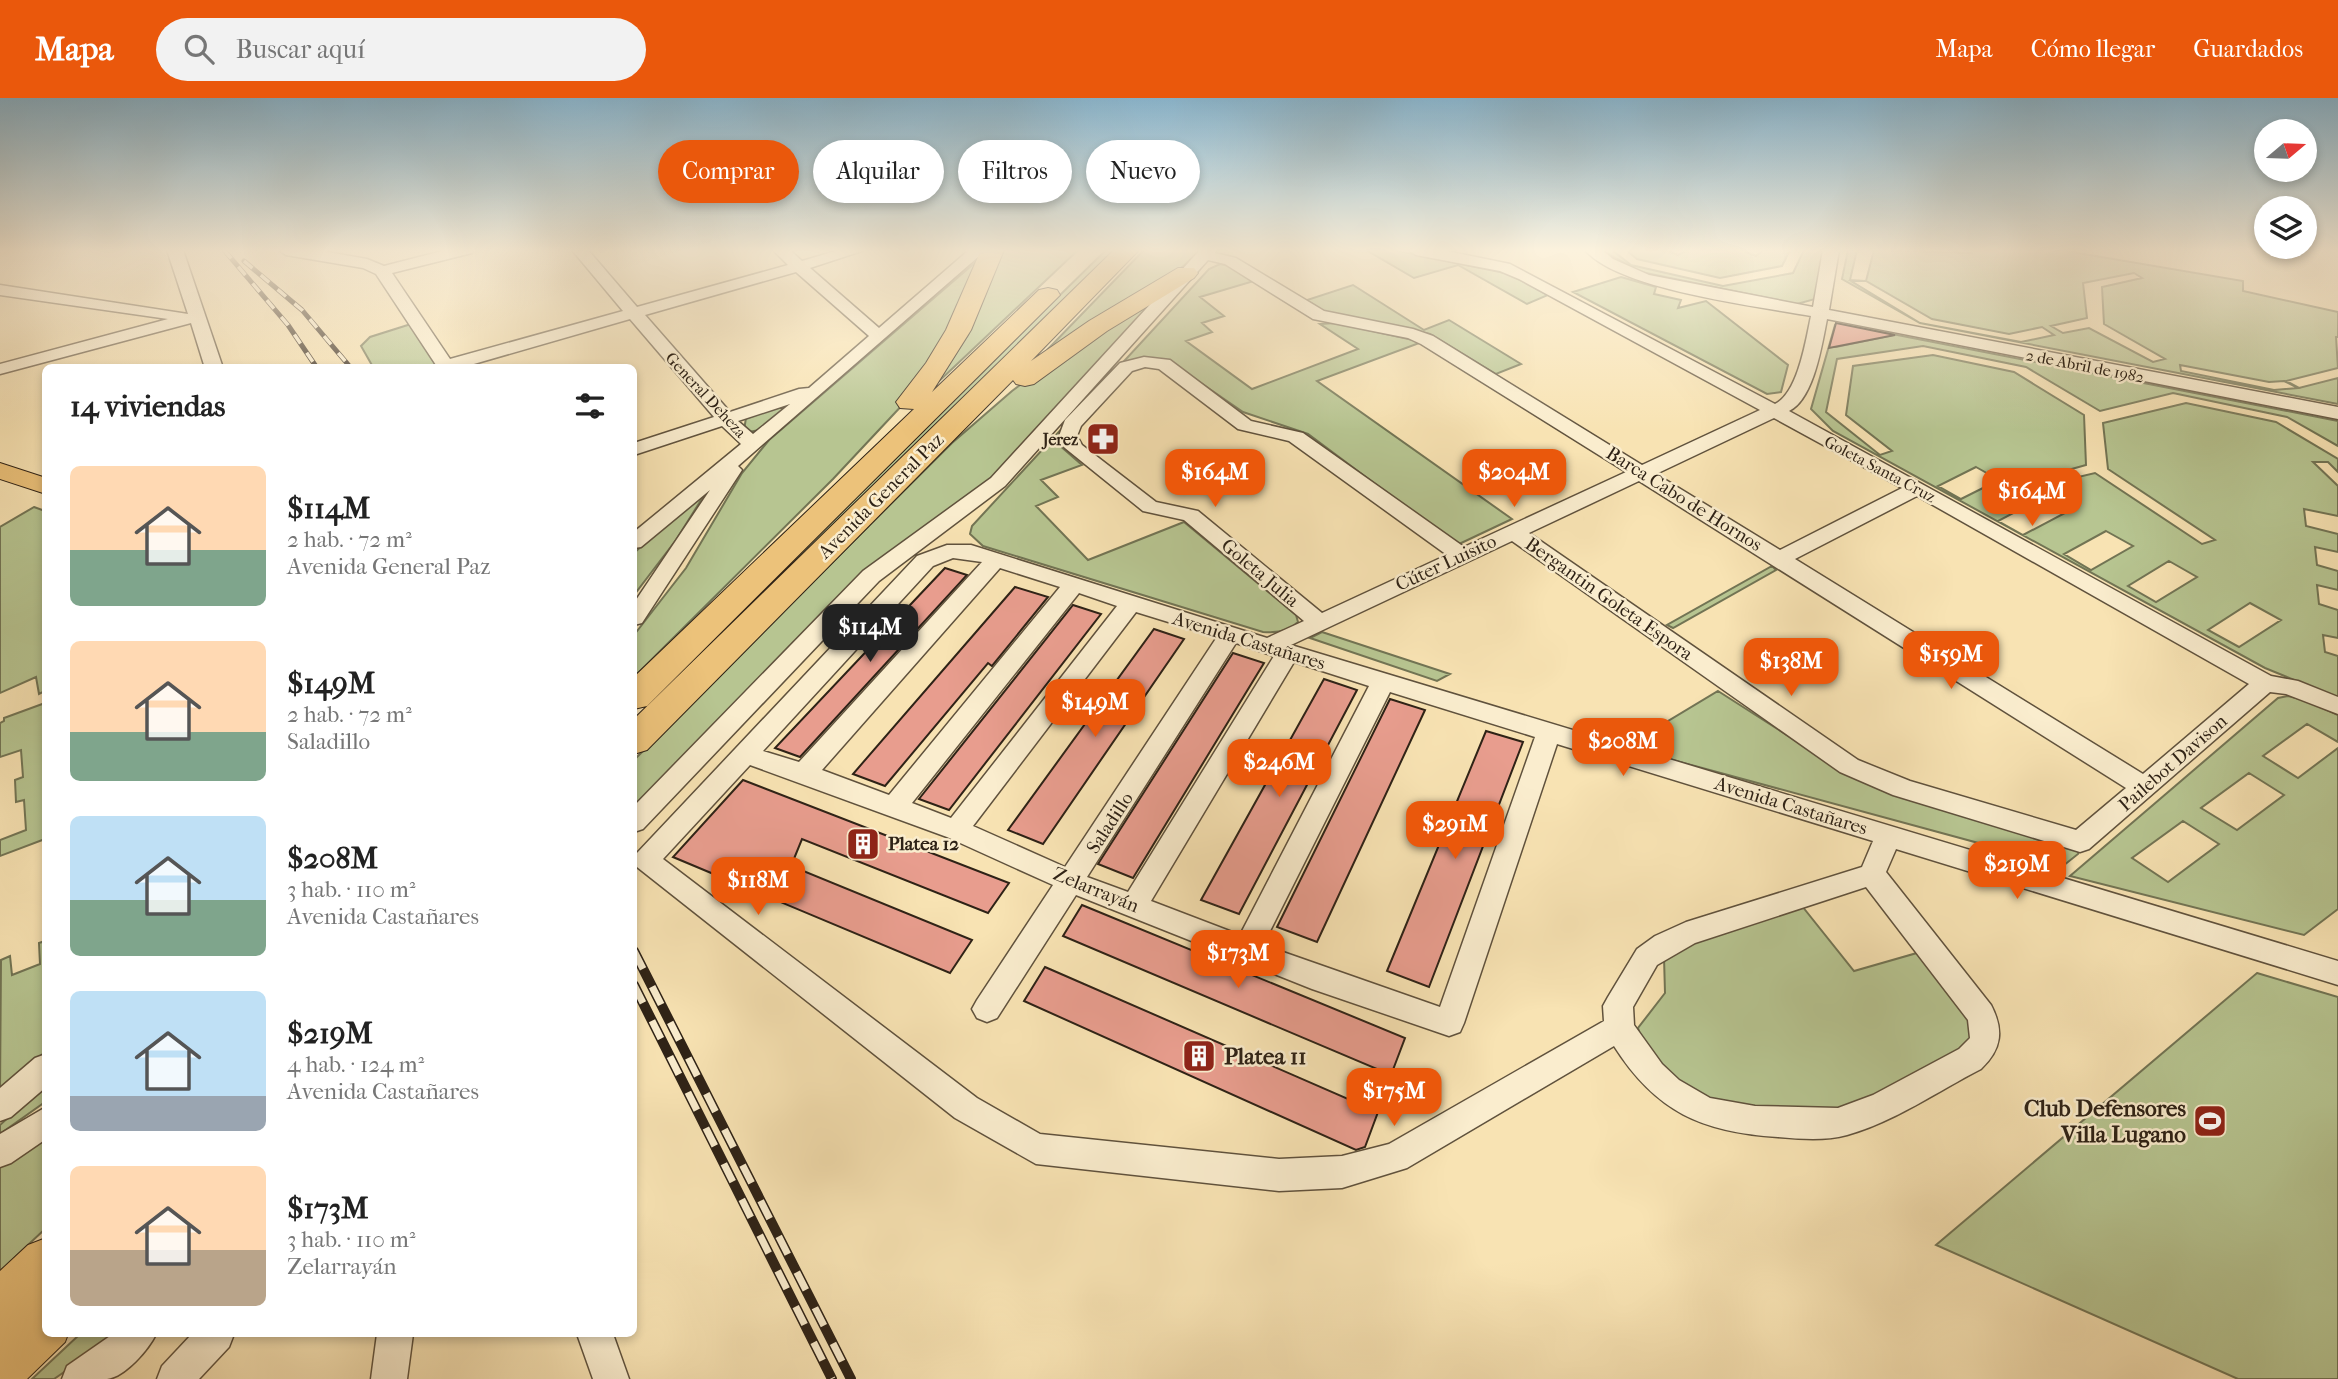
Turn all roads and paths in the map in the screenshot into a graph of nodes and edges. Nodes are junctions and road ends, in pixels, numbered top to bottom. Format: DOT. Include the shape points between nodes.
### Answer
graph roads {
  1 [pos="126,310"];
  2 [pos="196,310"];
  3 [pos="408,310"];
  4 [pos="629,310"];
  5 [pos="644,310"];
  6 [pos="847,310"];
  7 [pos="909,310"];
  8 [pos="969,310"];
  9 [pos="1032,310"];
  10 [pos="1068,310"];
  11 [pos="1123,310"];
  12 [pos="1155,310"];
  13 [pos="1312,310"];
  14 [pos="1588,310"];
  15 [pos="1803,310"];
  16 [pos="1820,310"];
  17 [pos="632,313"];
  18 [pos="1819,313"];
  19 [pos="198,316"];
  20 [pos="880,335"];
  21 [pos="213,364"];
  22 [pos="445,364"];
  23 [pos="457,364"];
  24 [pos="0,369"];
  25 [pos="819,389"];
  26 [pos="1777,412"];
  27 [pos="2338,413"];
  28 [pos="726,419"];
  29 [pos="751,445"];
  30 [pos="637,448"];
  31 [pos="923,454"];
  32 [pos="0,471"];
  33 [pos="1642,473"];
  34 [pos="998,482"];
  35 [pos="42,485"];
  36 [pos="1917,488"];
  37 [pos="809,525"];
  38 [pos="1513,532"];
  39 [pos="637,540"];
  40 [pos="971,552"];
  41 [pos="1462,556"];
  42 [pos="1781,558"];
  43 [pos="995,561"];
  44 [pos="1073,586"];
  45 [pos="1130,604"];
  46 [pos="637,614"];
  47 [pos="1319,622"];
  48 [pos="1230,635"];
  49 [pos="1278,649"];
  50 [pos="1383,682"];
  51 [pos="2265,683"];
  52 [pos="637,694"];
  53 [pos="2338,706"];
  54 [pos="1549,731"];
  55 [pos="637,738"];
  56 [pos="744,754"];
  57 [pos="804,773"];
  58 [pos="2145,787"];
  59 [pos="894,807"];
  60 [pos="637,819"];
  61 [pos="956,830"];
  62 [pos="1888,836"];
  63 [pos="2080,842"];
  64 [pos="1872,874"];
  65 [pos="1072,882"];
  66 [pos="1134,906"];
  67 [pos="1247,949"];
  68 [pos="2338,973"];
  69 [pos="987,1009"];
  70 [pos="1619,1028"];
  71 [pos="35,1077"];
  72 [pos="0,1107"];
  73 [pos="42,1124"];
  74 [pos="0,1152"];
  75 [pos="42,1267"];
  76 [pos="0,1307"];
  77 [pos="42,1327"];
  78 [pos="135,1337"];
  79 [pos="213,1337"];
  80 [pos="395,1337"];
  81 [pos="596,1337"];
  82 [pos="0,1368"];
  83 [pos="80,1379"];
  84 [pos="175,1379"];
  85 [pos="389,1379"];
  86 [pos="611,1379"];
  1 -- 19 [label="street"];
  2 -- 19 [label="street"];
  3 -- 22 [label="street"];
  4 -- 17 [label="street, General Deheza"];
  5 -- 17 [label="street"];
  6 -- 20 [label="street"];
  7 -- 20 [label="street"];
  8 -- 37 [label="highway" via="930,378"];
  9 -- 37 [label="highway, Avenida General Paz"];
  10 -- 31 [label="highway, Avenida General Paz"];
  11 -- 31 [label="highway"];
  12 -- 34 [label="street"];
  13 -- 33 [label="street, Barca Cabo de Hornos" via="1427,340"];
  14 -- 26 [label="street, Goleta Santa Cruz"];
  15 -- 18 [label="street, 2 de Abril de 1982"];
  16 -- 18 [label="street"];
  17 -- 23 [label="street"];
  17 -- 28 [label="street, General Deheza"];
  18 -- 26 [label="street" via="1798,396"];
  18 -- 27 [label="street, 2 de Abril de 1982"];
  19 -- 21 [label="street"];
  19 -- 24 [label="street"];
  20 -- 25 [label="street"];
  25 -- 28 [label="street"];
  25 -- 29 [label="street"];
  26 -- 33 [label="street, Cúter Luisito"];
  26 -- 36 [label="street, Goleta Santa Cruz"];
  28 -- 29 [label="street, General Deheza"];
  28 -- 30 [label="street"];
  29 -- 39 [label="street"];
  29 -- 46 [label="street"];
  31 -- 55 [label="highway, Avenida General Paz"];
  32 -- 35 [label="main road"];
  33 -- 38 [label="street, Cúter Luisito"];
  33 -- 42 [label="street, Barca Cabo de Hornos"];
  34 -- 40 [label="street" via="967,523 964,542"];
  34 -- 60 [label="street" via="871,576"];
  36 -- 42 [label="street"];
  36 -- 51 [label="street, Goleta Santa Cruz"];
  37 -- 52 [label="highway, Avenida General Paz"];
  38 -- 41 [label="street, Cúter Luisito"];
  38 -- 63 [label="street, Bergantin Goleta Espora" via="1849,766 1902,788"];
  40 -- 43 [label="street, Avenida Castañares"];
  40 -- 56 [label="street, Avenida Castañares" via="943,552 925,561"];
  41 -- 47 [label="street, Cúter Luisito"];
  41 -- 47 [label="street, Goleta Julia" via="1296,437 1245,425 1164,364 1144,362 1126,367 1072,424 1068,436 1074,448 1150,507 1191,515"];
  42 -- 58 [label="street, Barca Cabo de Hornos"];
  43 -- 44 [label="street, Avenida Castañares"];
  43 -- 57 [label="street"];
  44 -- 45 [label="street, Avenida Castañares"];
  44 -- 59 [label="street"];
  45 -- 48 [label="street, Avenida Castañares"];
  45 -- 61 [label="street"];
  47 -- 49 [label="street, Cúter Luisito"];
  48 -- 49 [label="street, Avenida Castañares"];
  48 -- 65 [label="street, Saladillo"];
  49 -- 50 [label="street, Avenida Castañares"];
  49 -- 66 [label="street"];
  50 -- 54 [label="street, Avenida Castañares"];
  50 -- 67 [label="street"];
  51 -- 53 [label="street, Goleta Santa Cruz" via="2290,687"];
  51 -- 58 [label="street, Pailebot Davison"];
  54 -- 62 [label="street, Avenida Castañares"];
  54 -- 67 [label="street, Zelarrayán" via="1449,1023"];
  56 -- 57 [label="street, Zelarrayán"];
  56 -- 70 [label="street" via="646,860 966,1108 1035,1149 1279,1175 1342,1172 1396,1157"];
  57 -- 59 [label="street, Zelarrayán"];
  58 -- 63 [label="street, Pailebot Davison"];
  59 -- 61 [label="street, Zelarrayán"];
  61 -- 65 [label="street, Zelarrayán"];
  62 -- 64 [label="street"];
  62 -- 68 [label="street, Avenida Castañares"];
  64 -- 70 [label="street" via="1665,944 1647,957 1618,1006"];
  64 -- 70 [label="street" via="1982,1014 1987,1031 1984,1047 1970,1059 1852,1119 1810,1124 1746,1122 1701,1111 1667,1090 1639,1061"];
  65 -- 66 [label="street, Zelarrayán"];
  65 -- 69 [label="street, Saladillo"];
  66 -- 67 [label="street, Zelarrayán"];
  71 -- 72 [label="street"];
  73 -- 74 [label="street"];
  75 -- 76 [label="highway"];
  77 -- 82 [label="highway"];
  78 -- 83 [label="street"];
  79 -- 84 [label="street"];
  80 -- 85 [label="street"];
  81 -- 86 [label="street"];
}
